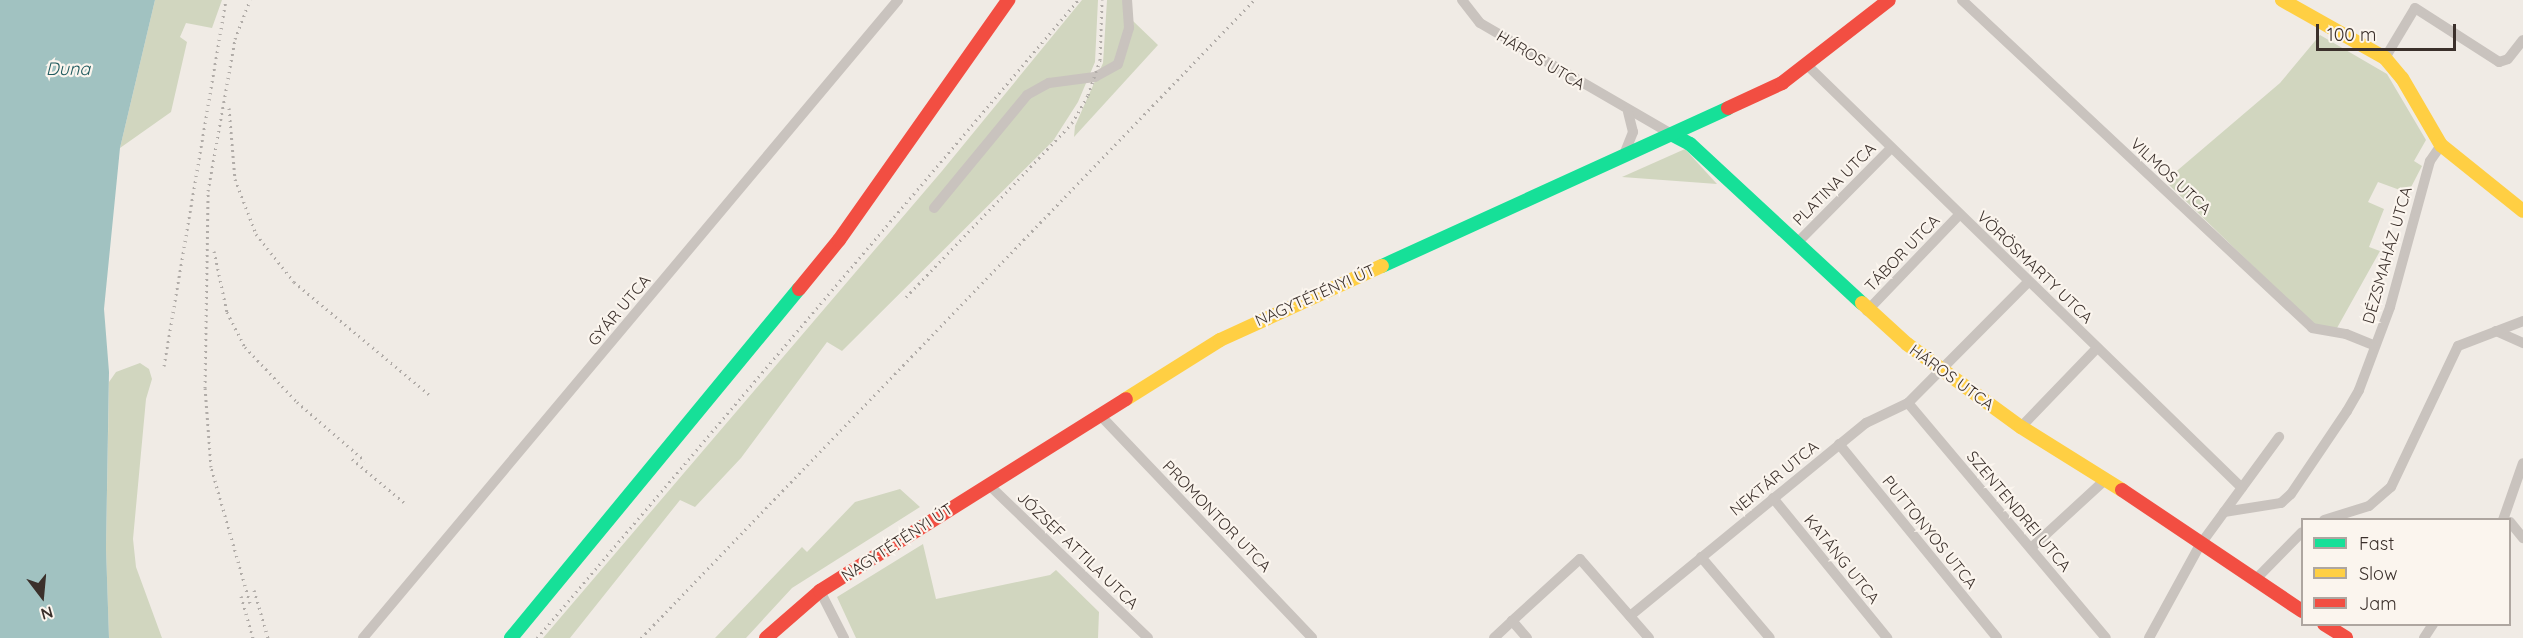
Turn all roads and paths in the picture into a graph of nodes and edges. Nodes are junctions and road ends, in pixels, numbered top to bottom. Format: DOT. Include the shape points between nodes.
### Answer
graph roads {
  1 [pos="898,0"];
  2 [pos="1007,0"];
  3 [pos="1127,0"];
  4 [pos="1462,0"];
  5 [pos="1962,0"];
  6 [pos="2282,0"];
  7 [pos="1886,2"];
  8 [pos="2523,40"];
  9 [pos="2385,58"];
  10 [pos="1808,66"];
  11 [pos="1628,112"];
  12 [pos="1673,135"];
  13 [pos="2441,145"];
  14 [pos="1891,148"];
  15 [pos="1623,157"];
  16 [pos="934,208"];
  17 [pos="2523,211"];
  18 [pos="1959,215"];
  19 [pos="1798,242"];
  20 [pos="2028,282"];
  21 [pos="1868,311"];
  22 [pos="2523,321"];
  23 [pos="2496,331"];
  24 [pos="2523,343"];
  25 [pos="2375,346"];
  26 [pos="2097,348"];
  27 [pos="1941,370"];
  28 [pos="1908,403"];
  29 [pos="1099,414"];
  30 [pos="2021,427"];
  31 [pos="2279,437"];
  32 [pos="1839,444"];
  33 [pos="2523,463"];
  34 [pos="2106,479"];
  35 [pos="988,483"];
  36 [pos="2242,488"];
  37 [pos="1773,498"];
  38 [pos="2224,512"];
  39 [pos="2327,518"];
  40 [pos="2506,518"];
  41 [pos="2511,525"];
  42 [pos="2301,533"];
  43 [pos="2523,538"];
  44 [pos="2200,545"];
  45 [pos="2031,549"];
  46 [pos="1701,557"];
  47 [pos="2255,580"];
  48 [pos="820,591"];
  49 [pos="2301,610"];
  50 [pos="1630,616"];
  51 [pos="1515,619"];
  52 [pos="2327,626"];
  53 [pos="363,638"];
  54 [pos="511,638"];
  55 [pos="766,638"];
  56 [pos="844,638"];
  57 [pos="1148,638"];
  58 [pos="1312,638"];
  59 [pos="1494,638"];
  60 [pos="1527,638"];
  61 [pos="1649,638"];
  62 [pos="1770,638"];
  63 [pos="1887,638"];
  64 [pos="1997,638"];
  65 [pos="2106,638"];
  66 [pos="2149,638"];
  67 [pos="2346,638"];
  1 -- 53 [label="street, GYÁR UTCA"];
  2 -- 54 [label="main road" via="839,240"];
  3 -- 16 [label="street" via="1129,28 1123,53 1110,70 1095,77 1049,82 1027,95"];
  4 -- 11 [label="street, HÁROS UTCA" via="1480,23"];
  5 -- 25 [label="street, VILMOS UTCA" via="2312,328 2346,334"];
  6 -- 9 [label="main road"];
  7 -- 10 [label="main road, NAGYTÉTÉNYI ÚT"];
  8 -- 9 [label="street" via="2508,59 2499,62 2415,8"];
  9 -- 13 [label="main road" via="2402,78"];
  10 -- 12 [label="main road, NAGYTÉTÉNYI ÚT"];
  10 -- 14 [label="street, VÖRÖSMARTY UTCA"];
  11 -- 12 [label="street, HÁROS UTCA"];
  11 -- 15 [label="street" via="1633,132"];
  12 -- 15 [label="main road, NAGYTÉTÉNYI ÚT"];
  12 -- 19 [label="main road, HÁROS UTCA" via="1690,144"];
  13 -- 17 [label="main road"];
  13 -- 25 [label="street, DÉZSMAHÁZ UTCA" via="2430,160 2394,295"];
  14 -- 18 [label="street, VÖRÖSMARTY UTCA"];
  14 -- 19 [label="street, PLATINA UTCA"];
  15 -- 29 [label="main road, NAGYTÉTÉNYI ÚT" via="1242,328"];
  18 -- 20 [label="street, VÖRÖSMARTY UTCA"];
  18 -- 21 [label="street, TÁBOR UTCA"];
  19 -- 21 [label="main road, HÁROS UTCA"];
  20 -- 26 [label="street, VÖRÖSMARTY UTCA"];
  20 -- 27 [label="street, NEKTÁR UTCA"];
  21 -- 27 [label="main road, HÁROS UTCA"];
  22 -- 23 [label="street"];
  23 -- 24 [label="street"];
  23 -- 39 [label="street" via="2465,342 2454,351 2397,475 2383,496 2369,506"];
  25 -- 38 [label="street, DÉZSMAHÁZ UTCA" via="2359,390 2291,494 2269,508"];
  26 -- 30 [label="street"];
  26 -- 36 [label="street, VÖRÖSMARTY UTCA"];
  27 -- 28 [label="street, NEKTÁR UTCA"];
  27 -- 30 [label="main road, HÁROS UTCA"];
  28 -- 32 [label="street, NEKTÁR UTCA" via="1866,423"];
  28 -- 45 [label="street, SZENTENDREI UTCA"];
  29 -- 35 [label="main road, NAGYTÉTÉNYI ÚT"];
  29 -- 58 [label="street, PROMONTOR UTCA"];
  30 -- 34 [label="main road, HÁROS UTCA"];
  31 -- 36 [label="street"];
  32 -- 37 [label="street, NEKTÁR UTCA"];
  32 -- 64 [label="street, PUTTONYOS UTCA"];
  33 -- 40 [label="street"];
  34 -- 44 [label="main road, HÁROS UTCA"];
  34 -- 45 [label="street"];
  35 -- 48 [label="main road, NAGYTÉTÉNYI ÚT"];
  35 -- 57 [label="street, JÓZSEF ATTILA UTCA"];
  36 -- 38 [label="street"];
  37 -- 46 [label="street, NEKTÁR UTCA"];
  37 -- 63 [label="street, KATÁNG UTCA"];
  38 -- 44 [label="street"];
  41 -- 43 [label="street"];
  42 -- 47 [label="street"];
  44 -- 47 [label="main road, HÁROS UTCA"];
  44 -- 66 [label="street"];
  45 -- 65 [label="street, SZENTENDREI UTCA"];
  46 -- 50 [label="street, NEKTÁR UTCA"];
  46 -- 62 [label="street"];
  47 -- 49 [label="main road, HÁROS UTCA"];
  48 -- 55 [label="main road, NAGYTÉTÉNYI ÚT"];
  48 -- 56 [label="street"];
  50 -- 51 [label="street" via="1580,559"];
  50 -- 61 [label="street"];
  51 -- 59 [label="street"];
  51 -- 60 [label="street"];
  52 -- 67 [label="main road"];
}
